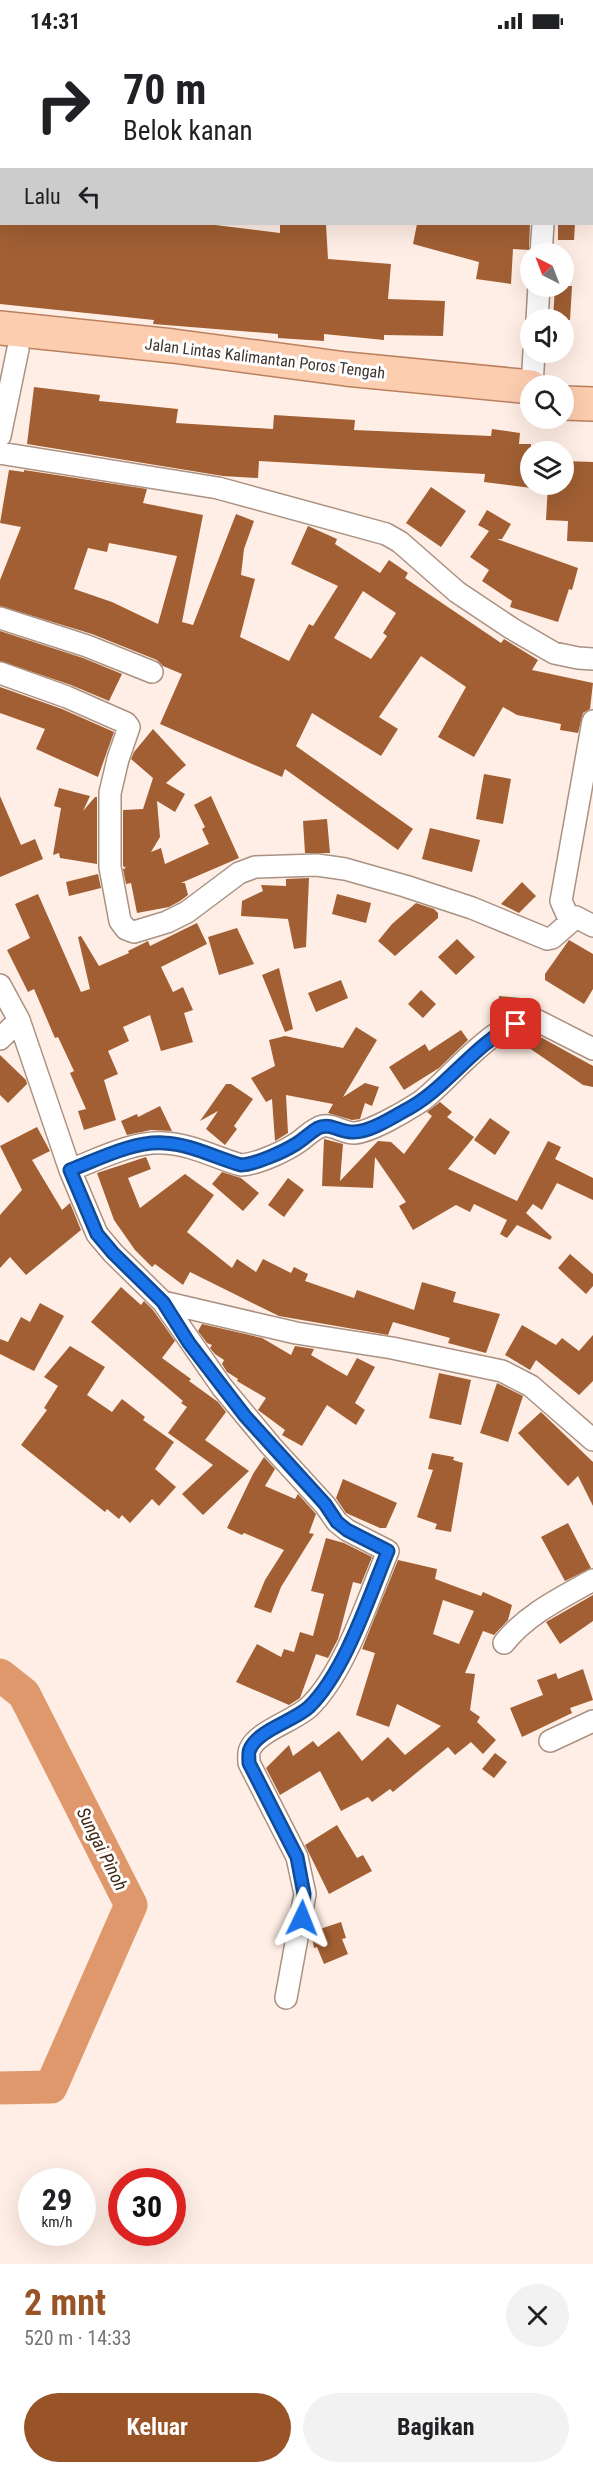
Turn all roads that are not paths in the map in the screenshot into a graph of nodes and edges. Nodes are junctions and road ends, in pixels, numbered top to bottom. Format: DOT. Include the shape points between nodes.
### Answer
graph roads {
  1 [pos="543,225"];
  2 [pos="542,243"];
  3 [pos="6,341"];
  4 [pos="520,385"];
  5 [pos="574,388"];
  6 [pos="593,389"];
  7 [pos="520,401"];
  8 [pos="574,403"];
  9 [pos="593,404"];
  10 [pos="0,436"];
  11 [pos="0,453"];
  12 [pos="0,618"];
  13 [pos="593,659"];
  14 [pos="152,672"];
  15 [pos="0,673"];
  16 [pos="593,721"];
  17 [pos="570,921"];
  18 [pos="593,926"];
  19 [pos="0,985"];
  20 [pos="19,1020"];
  21 [pos="0,1039"];
  22 [pos="593,1049"];
  23 [pos="70,1170"];
  24 [pos="163,1302"];
  25 [pos="593,1440"];
  26 [pos="593,1580"];
  27 [pos="504,1643"];
  28 [pos="593,1721"];
  29 [pos="550,1741"];
  30 [pos="286,1998"];
  1 -- 2 [label="street"];
  3 -- 4 [label="main road, Jalan Lintas Kalimantan Poros Tengah" via="185,348 346,369"];
  3 -- 7 [label="main road, Jalan Lintas Kalimantan Poros Tengah"];
  3 -- 10 [label="street"];
  5 -- 6 [label="main road"];
  8 -- 9 [label="main road"];
  11 -- 13 [label="street" via="218,488 386,534 457,592 511,628 554,653"];
  12 -- 14 [label="street"];
  15 -- 17 [label="street" via="67,697 129,727 114,776 109,823 110,867 120,921 126,929 134,932 167,922 239,873 283,864 345,869 472,908 547,939"];
  16 -- 17 [label="street" via="561,901"];
  17 -- 18 [label="street" via="581,918"];
  19 -- 20 [label="street"];
  20 -- 21 [label="street"];
  20 -- 23 [label="street"];
  22 -- 23 [label="street" via="528,1019 503,1030 406,1111 356,1133 322,1126 293,1146 251,1164 241,1165 165,1143 138,1146"];
  23 -- 24 [label="street" via="97,1234"];
  24 -- 25 [label="street" via="296,1333 502,1371 531,1386"];
  24 -- 30 [label="street" via="222,1387 337,1522 388,1551 332,1676 310,1706 262,1735 249,1749 249,1763 297,1857 304,1894"];
  26 -- 27 [label="street" via="536,1613"];
  28 -- 29 [label="street"];
}
